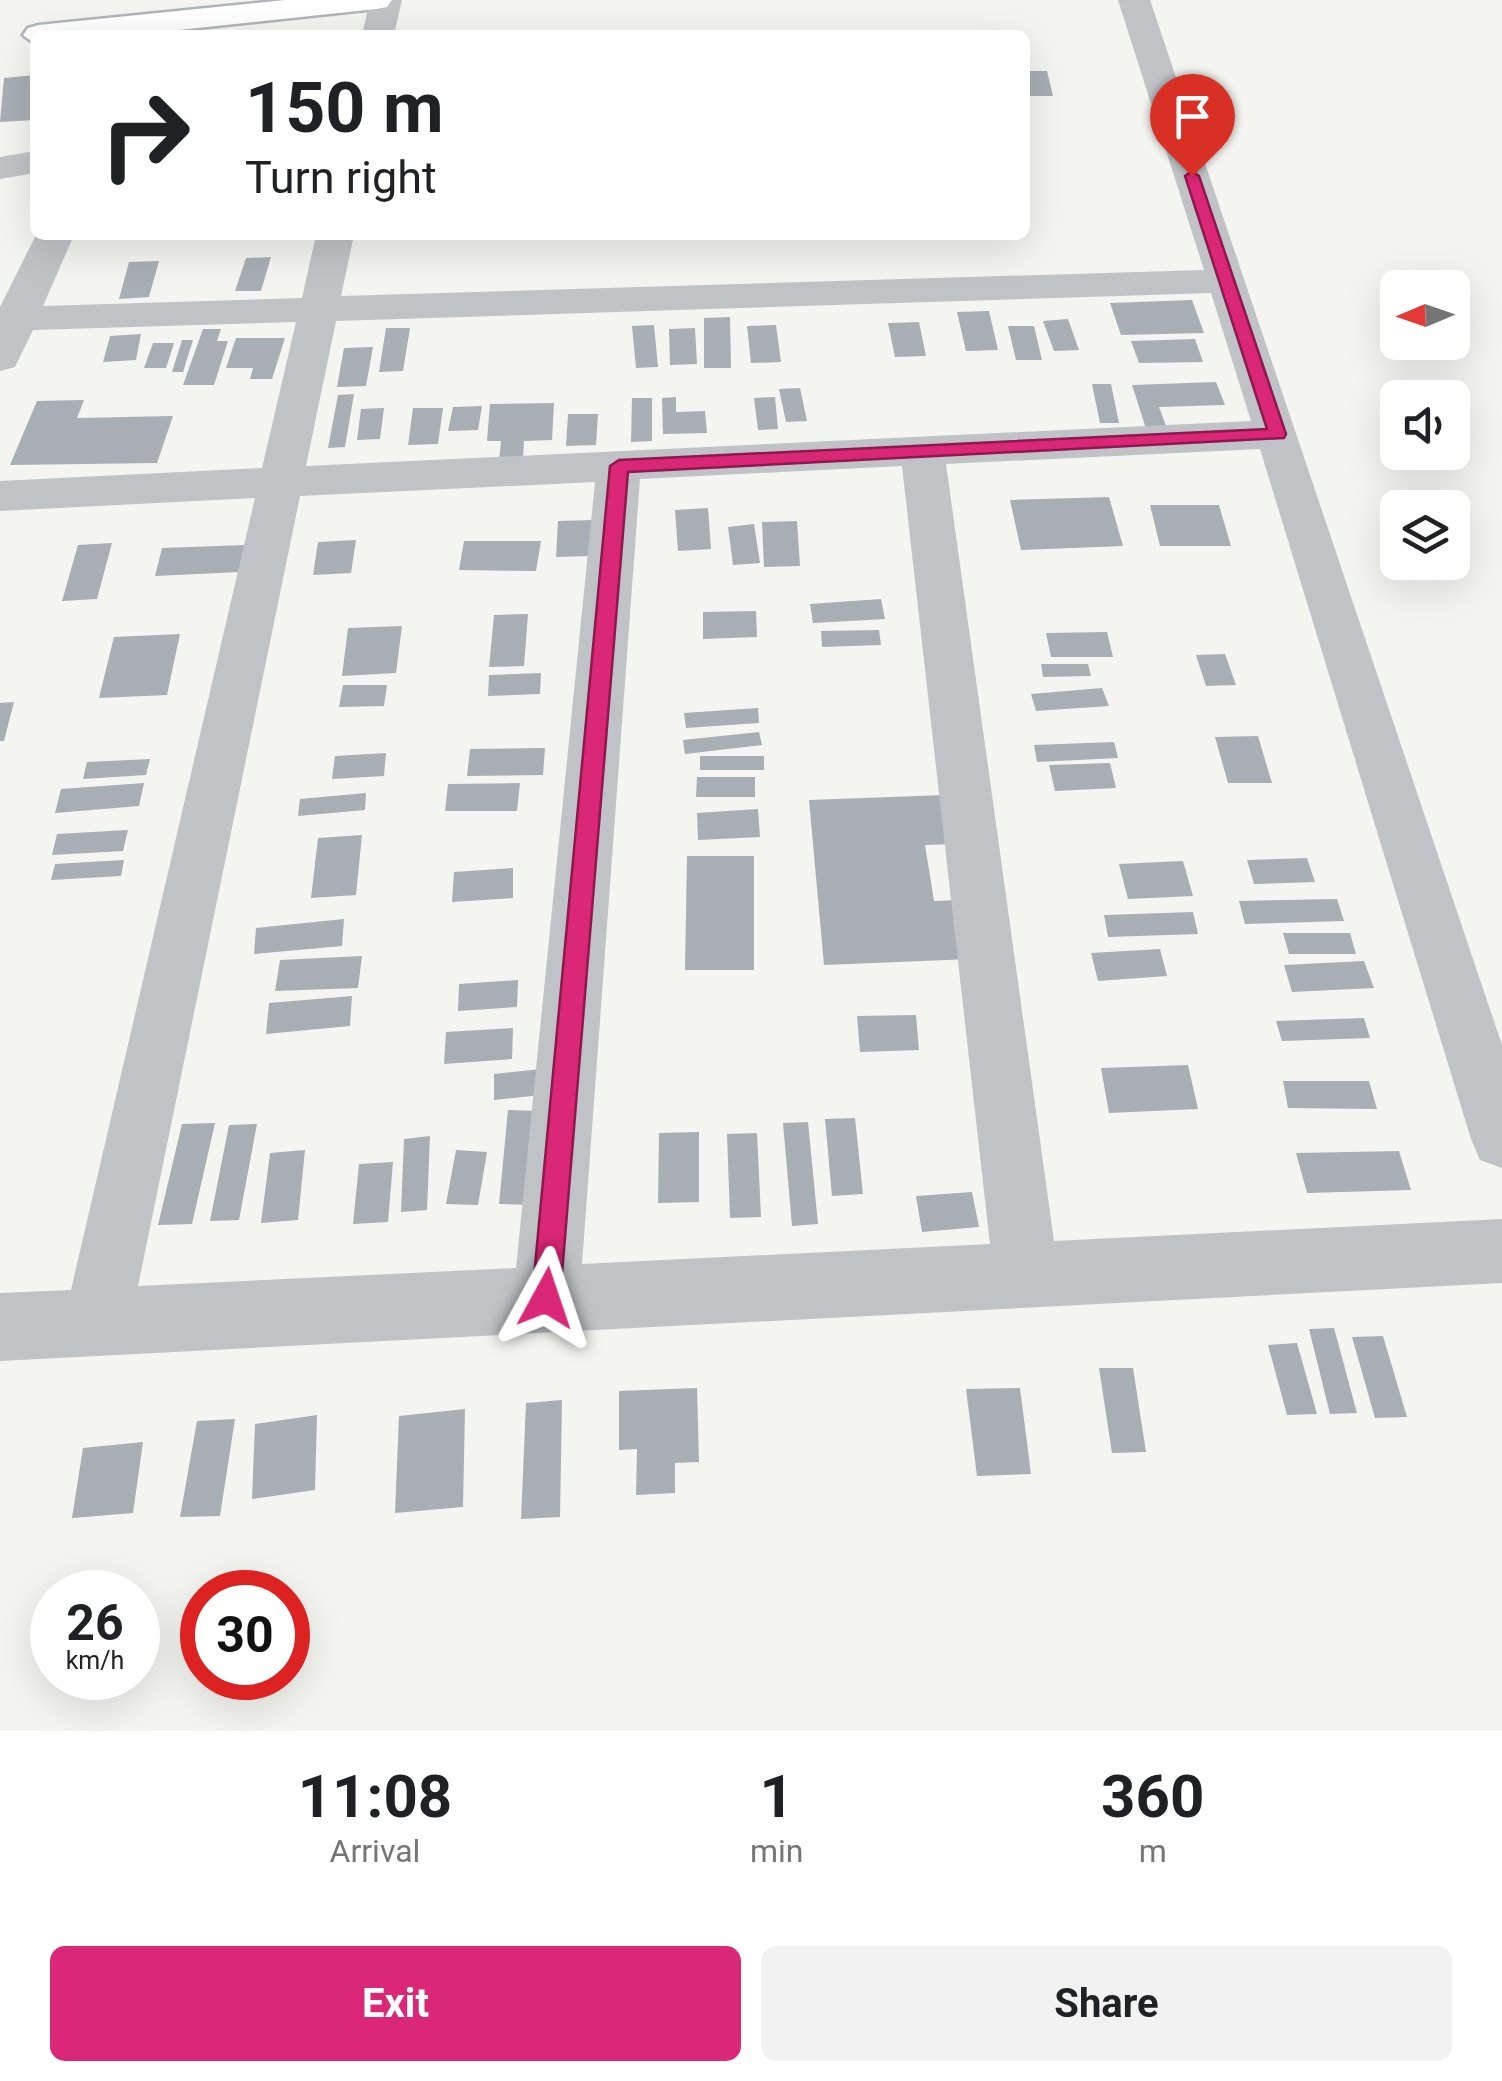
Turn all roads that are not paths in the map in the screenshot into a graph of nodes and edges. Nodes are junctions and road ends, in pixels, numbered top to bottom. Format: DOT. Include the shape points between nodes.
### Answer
graph roads {
  1 [pos="376,0"];
  2 [pos="386,0"];
  3 [pos="1134,0"];
  4 [pos="147,29"];
  5 [pos="379,30"];
  6 [pos="30,36"];
  7 [pos="0,39"];
  8 [pos="30,163"];
  9 [pos="0,168"];
  10 [pos="52,240"];
  11 [pos="334,240"];
  12 [pos="1227,281"];
  13 [pos="319,308"];
  14 [pos="9,318"];
  15 [pos="0,358"];
  16 [pos="1278,434"];
  17 [pos="922,451"];
  18 [pos="619,466"];
  19 [pos="281,482"];
  20 [pos="0,496"];
  21 [pos="1502,1138"];
  22 [pos="1502,1252"];
  23 [pos="1026,1274"];
  24 [pos="546,1298"];
  25 [pos="97,1322"];
  26 [pos="0,1326"];
  1 -- 4 [label="street"];
  2 -- 5 [label="street"];
  3 -- 12 [label="street"];
  6 -- 7 [label="street"];
  8 -- 9 [label="street"];
  10 -- 14 [label="street"];
  11 -- 13 [label="street"];
  12 -- 13 [label="street"];
  12 -- 16 [label="street"];
  13 -- 14 [label="street"];
  13 -- 19 [label="street"];
  14 -- 15 [label="street"];
  16 -- 17 [label="street"];
  16 -- 21 [label="street"];
  17 -- 18 [label="street"];
  17 -- 23 [label="street"];
  18 -- 19 [label="street"];
  18 -- 24 [label="street"];
  19 -- 20 [label="street"];
  19 -- 25 [label="street"];
  22 -- 23 [label="street"];
  23 -- 24 [label="street"];
  24 -- 25 [label="street"];
  25 -- 26 [label="street"];
}
